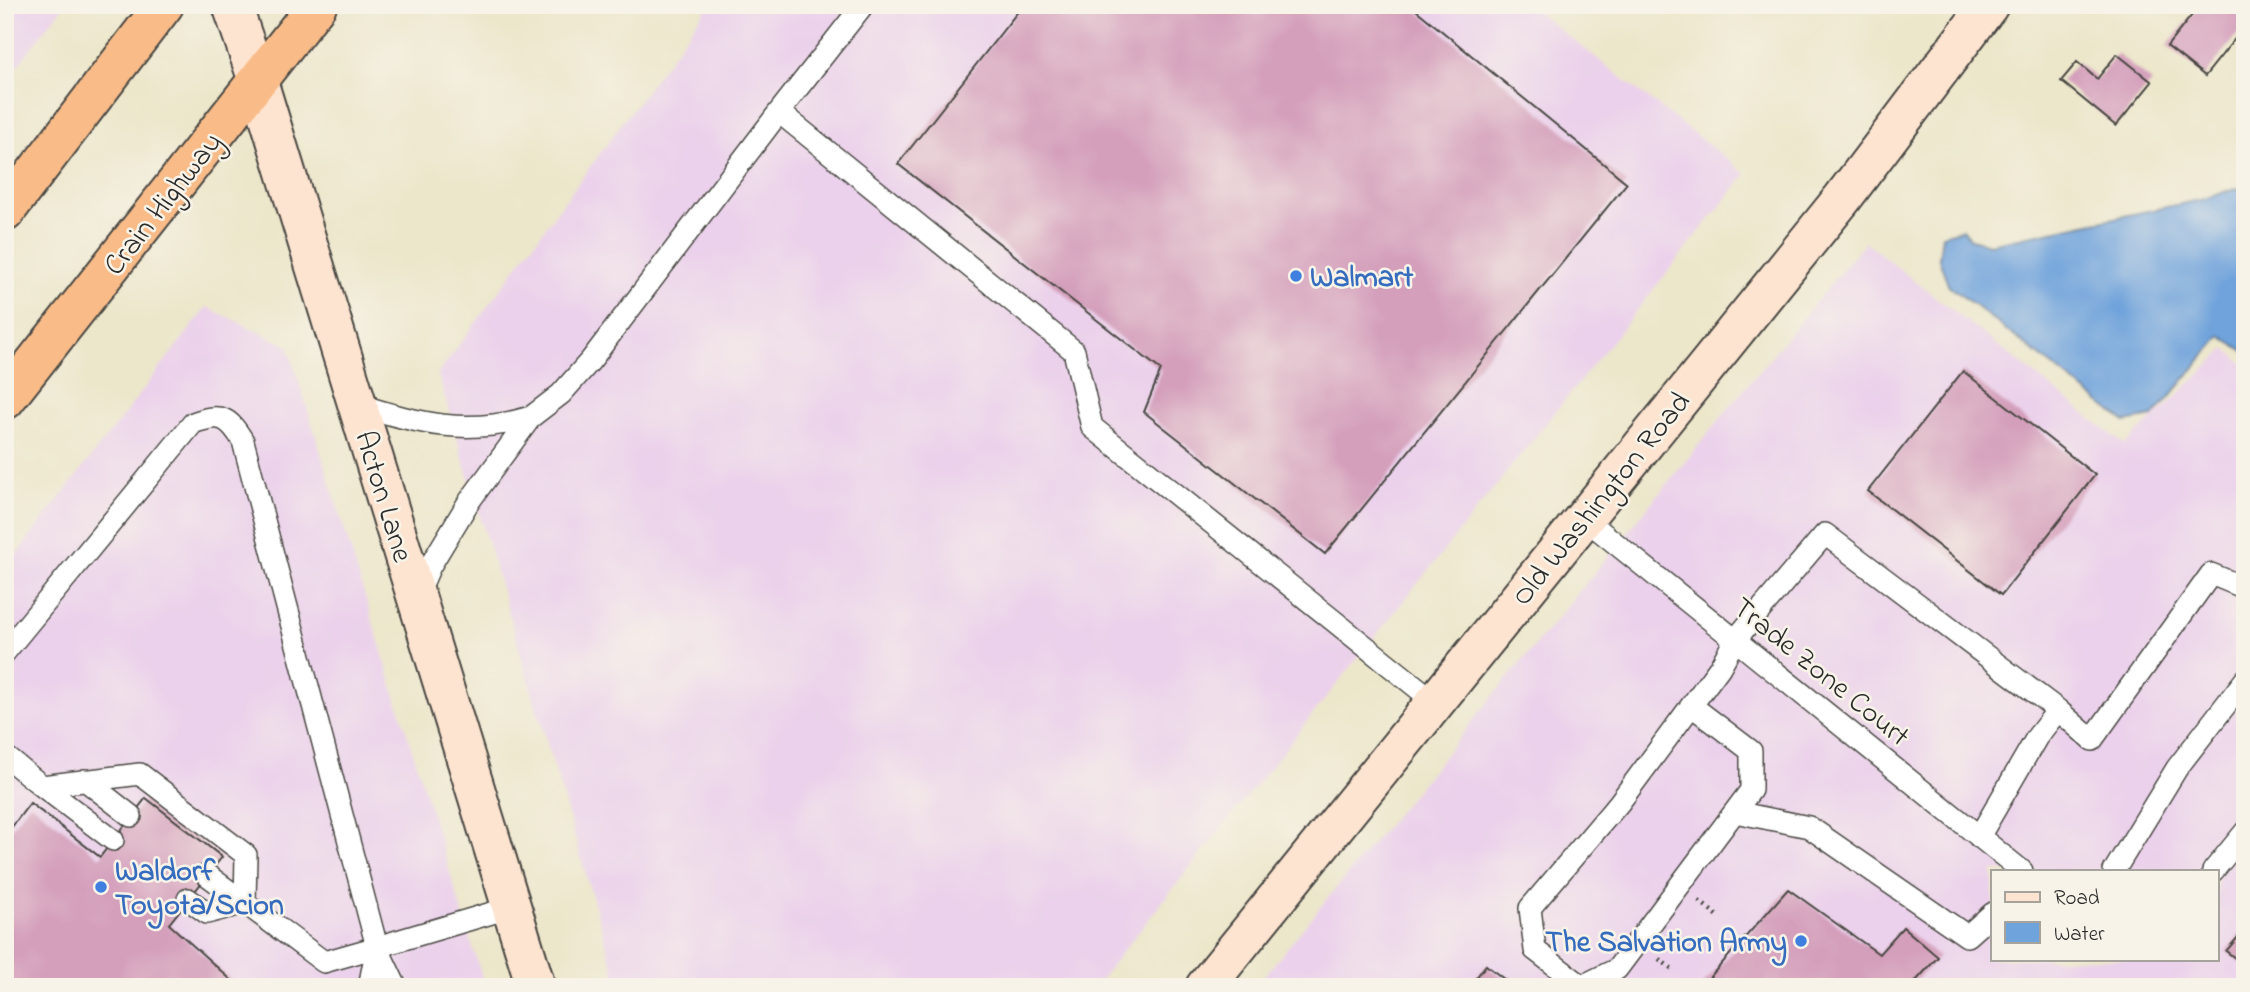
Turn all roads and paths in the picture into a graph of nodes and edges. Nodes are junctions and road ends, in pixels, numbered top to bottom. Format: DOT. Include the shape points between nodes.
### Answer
graph roads {
  1 [pos="164,5"];
  2 [pos="232,5"];
  3 [pos="317,5"];
  4 [pos="863,5"];
  5 [pos="1982,8"];
  6 [pos="258,81"];
  7 [pos="779,112"];
  8 [pos="5,212"];
  9 [pos="5,400"];
  10 [pos="357,404"];
  11 [pos="531,416"];
  12 [pos="1584,518"];
  13 [pos="2245,588"];
  14 [pos="416,597"];
  15 [pos="1735,640"];
  16 [pos="5,652"];
  17 [pos="2245,680"];
  18 [pos="1435,702"];
  19 [pos="1692,706"];
  20 [pos="2058,710"];
  21 [pos="5,756"];
  22 [pos="85,780"];
  23 [pos="42,786"];
  24 [pos="1735,811"];
  25 [pos="131,816"];
  26 [pos="2245,832"];
  27 [pos="1979,837"];
  28 [pos="113,840"];
  29 [pos="2021,870"];
  30 [pos="2115,870"];
  31 [pos="2214,870"];
  32 [pos="207,875"];
  33 [pos="188,899"];
  34 [pos="245,903"];
  35 [pos="512,907"];
  36 [pos="1991,915"];
  37 [pos="377,947"];
  38 [pos="369,987"];
  39 [pos="396,987"];
  40 [pos="536,987"];
  41 [pos="1205,987"];
  1 -- 8 [label="highway"];
  2 -- 6 [label="main road, Acton Lane"];
  3 -- 6 [label="highway, Crain Highway"];
  4 -- 7 [label="lane"];
  5 -- 12 [label="main road, Old Washington Road" via="1842,199"];
  6 -- 9 [label="highway, Crain Highway"];
  6 -- 10 [label="main road, Acton Lane"];
  7 -- 11 [label="lane" via="592,360 561,394"];
  7 -- 18 [label="lane" via="1074,351 1092,427"];
  10 -- 11 [label="lane" via="397,417 455,427 509,423"];
  10 -- 14 [label="main road, Acton Lane"];
  11 -- 14 [label="lane" via="468,503"];
  12 -- 15 [label="lane, Trade Zone Court"];
  12 -- 18 [label="main road, Old Washington Road"];
  13 -- 20 [label="lane" via="2211,574 2092,740"];
  14 -- 35 [label="main road, Acton Lane"];
  15 -- 19 [label="lane"];
  15 -- 20 [label="lane" via="1825,534"];
  15 -- 27 [label="lane, Trade Zone Court"];
  16 -- 37 [label="lane" via="193,423 211,416 232,423 243,440"];
  17 -- 30 [label="lane" via="2177,768"];
  18 -- 41 [label="main road, Old Washington Road"];
  19 -- 24 [label="lane" via="1751,751 1751,790"];
  19 -- 24 [label="lane" via="1619,803 1530,908 1535,950 1582,986 1616,969"];
  20 -- 27 [label="lane" via="2037,737"];
  21 -- 23 [label="lane"];
  22 -- 23 [label="lane"];
  22 -- 25 [label="lane"];
  22 -- 34 [label="lane" via="140,774 228,841 246,855"];
  23 -- 28 [label="lane"];
  24 -- 36 [label="lane" via="1809,827 1967,936"];
  26 -- 31 [label="lane"];
  27 -- 29 [label="lane, Trade Zone Court"];
  32 -- 34 [label="lane"];
  33 -- 34 [label="lane" via="207,914"];
  34 -- 37 [label="lane" via="324,962"];
  35 -- 37 [label="lane"];
  35 -- 40 [label="main road, Acton Lane"];
  37 -- 38 [label="lane"];
  37 -- 39 [label="lane"];
}
